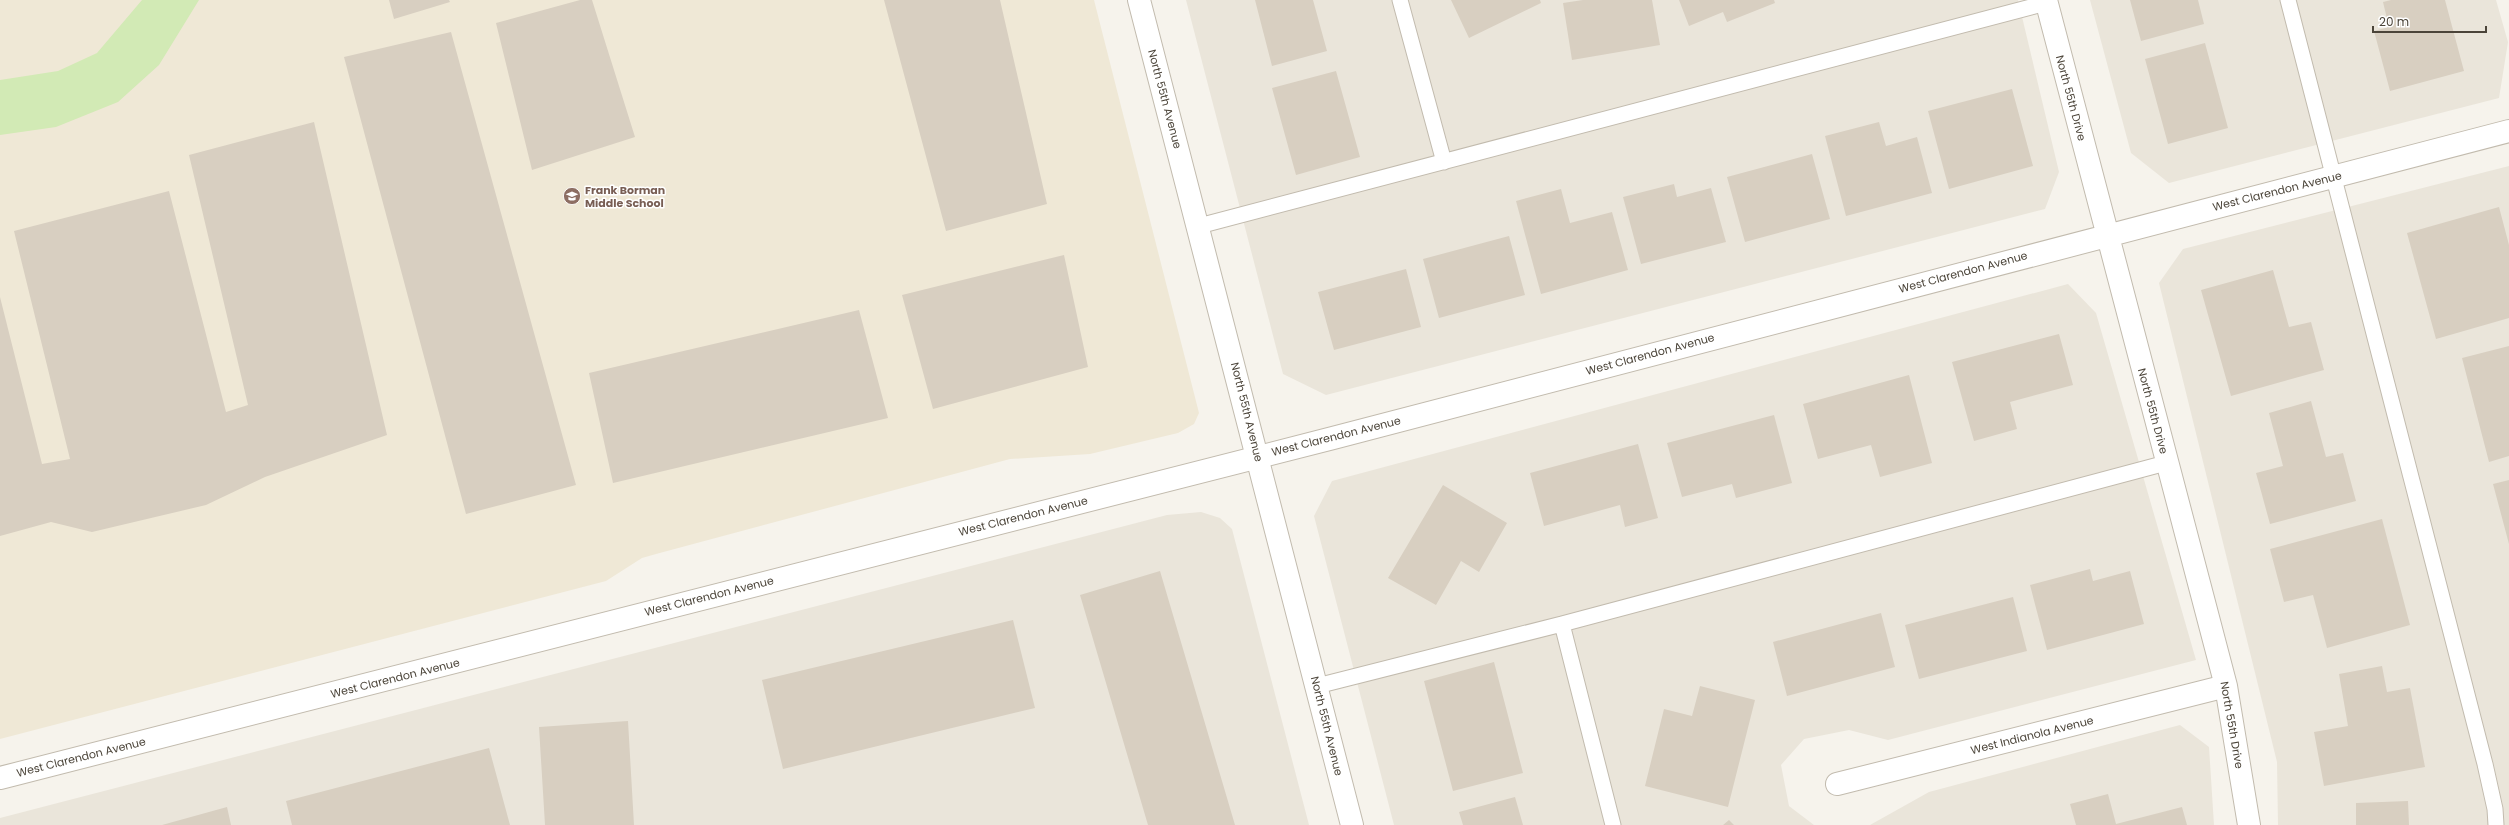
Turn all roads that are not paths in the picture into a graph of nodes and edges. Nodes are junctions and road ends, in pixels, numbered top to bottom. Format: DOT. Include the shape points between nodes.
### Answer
graph roads {
  1 [pos="1140,0"];
  2 [pos="1400,0"];
  3 [pos="2288,0"];
  4 [pos="2046,2"];
  5 [pos="2509,131"];
  6 [pos="1444,162"];
  7 [pos="2333,176"];
  8 [pos="1199,226"];
  9 [pos="2107,234"];
  10 [pos="1258,455"];
  11 [pos="2166,463"];
  12 [pos="1562,624"];
  13 [pos="1316,686"];
  14 [pos="2226,686"];
  15 [pos="0,778"];
  16 [pos="1837,784"];
  17 [pos="1352,825"];
  18 [pos="1613,825"];
  19 [pos="2249,825"];
  20 [pos="2496,825"];
  1 -- 8 [label="street, North 55th Avenue"];
  2 -- 6 [label="lane"];
  3 -- 7 [label="lane"];
  4 -- 6 [label="lane"];
  4 -- 9 [label="street, North 55th Drive"];
  5 -- 7 [label="street, West Clarendon Avenue"];
  6 -- 8 [label="lane"];
  7 -- 9 [label="street, West Clarendon Avenue"];
  7 -- 20 [label="lane" via="2485,764"];
  8 -- 10 [label="street, North 55th Avenue"];
  9 -- 10 [label="street, West Clarendon Avenue" via="1348,434"];
  9 -- 11 [label="street, North 55th Drive"];
  10 -- 13 [label="street, North 55th Avenue"];
  10 -- 15 [label="street, West Clarendon Avenue"];
  11 -- 12 [label="lane"];
  11 -- 14 [label="street, North 55th Drive"];
  12 -- 13 [label="lane"];
  12 -- 18 [label="lane"];
  13 -- 17 [label="street, North 55th Avenue"];
  14 -- 16 [label="street, West Indianola Avenue"];
  14 -- 19 [label="street, North 55th Drive"];
}
